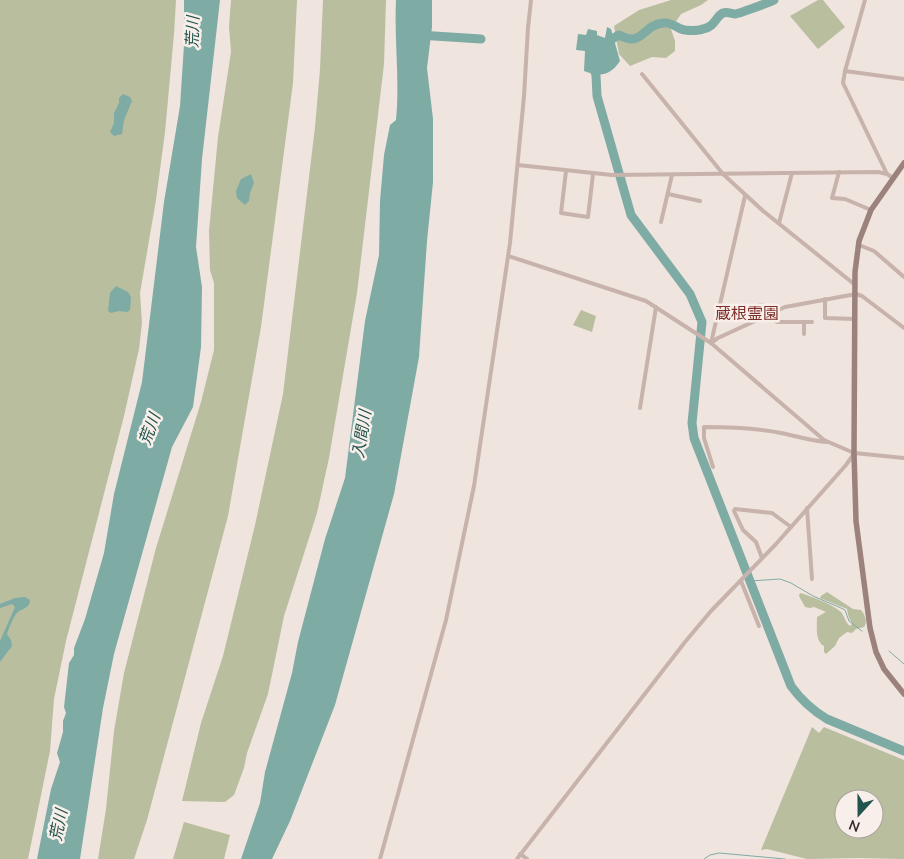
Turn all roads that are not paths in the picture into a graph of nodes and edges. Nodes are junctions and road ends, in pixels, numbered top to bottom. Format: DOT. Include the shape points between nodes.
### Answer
graph roads {
  1 [pos="532,0"];
  2 [pos="865,0"];
  3 [pos="845,72"];
  4 [pos="642,74"];
  5 [pos="904,78"];
  6 [pos="904,163"];
  7 [pos="518,165"];
  8 [pos="566,171"];
  9 [pos="839,172"];
  10 [pos="792,173"];
  11 [pos="593,174"];
  12 [pos="723,174"];
  13 [pos="886,174"];
  14 [pos="672,175"];
  15 [pos="894,178"];
  16 [pos="668,194"];
  17 [pos="745,196"];
  18 [pos="700,201"];
  19 [pos="871,210"];
  20 [pos="661,222"];
  21 [pos="779,223"];
  22 [pos="859,245"];
  23 [pos="508,256"];
  24 [pos="904,277"];
  25 [pos="856,285"];
  26 [pos="856,294"];
  27 [pos="825,299"];
  28 [pos="760,306"];
  29 [pos="656,307"];
  30 [pos="777,310"];
  31 [pos="855,319"];
  32 [pos="804,322"];
  33 [pos="812,322"];
  34 [pos="904,328"];
  35 [pos="804,334"];
  36 [pos="711,343"];
  37 [pos="640,408"];
  38 [pos="829,443"];
  39 [pos="854,453"];
  40 [pos="904,458"];
  41 [pos="713,468"];
  42 [pos="806,508"];
  43 [pos="791,527"];
  44 [pos="762,558"];
  45 [pos="812,579"];
  46 [pos="742,580"];
  47 [pos="759,626"];
  48 [pos="904,694"];
  49 [pos="520,854"];
  50 [pos="380,859"];
  51 [pos="517,859"];
  52 [pos="527,859"];
  1 -- 7 [label="street"];
  2 -- 3 [label="street"];
  3 -- 5 [label="street"];
  3 -- 13 [label="street" via="843,83"];
  4 -- 12 [label="street"];
  6 -- 15 [label="street"];
  7 -- 8 [label="street"];
  7 -- 23 [label="street"];
  8 -- 11 [label="street"];
  8 -- 11 [label="street" via="562,213 588,217"];
  9 -- 10 [label="street"];
  9 -- 13 [label="street"];
  9 -- 19 [label="street" via="832,198 845,199"];
  10 -- 12 [label="street"];
  10 -- 21 [label="street"];
  11 -- 14 [label="street"];
  12 -- 14 [label="street"];
  12 -- 17 [label="street"];
  13 -- 15 [label="street"];
  14 -- 16 [label="street"];
  15 -- 19 [label="street"];
  16 -- 18 [label="street"];
  16 -- 20 [label="street"];
  17 -- 21 [label="street"];
  17 -- 36 [label="street"];
  19 -- 22 [label="street"];
  21 -- 25 [label="street"];
  22 -- 24 [label="street" via="874,250"];
  22 -- 25 [label="street"];
  23 -- 29 [label="street" via="628,294"];
  23 -- 50 [label="street" via="482,437 457,574"];
  25 -- 26 [label="street"];
  26 -- 27 [label="street"];
  26 -- 31 [label="street"];
  26 -- 34 [label="street"];
  27 -- 30 [label="street"];
  27 -- 31 [label="street" via="825,318"];
  28 -- 30 [label="street"];
  29 -- 36 [label="street"];
  29 -- 37 [label="street"];
  30 -- 32 [label="street" via="777,322"];
  30 -- 36 [label="street"];
  31 -- 39 [label="street"];
  32 -- 33 [label="street"];
  32 -- 35 [label="street"];
  36 -- 38 [label="street"];
  38 -- 39 [label="street"];
  38 -- 41 [label="street" via="780,432 704,427"];
  39 -- 40 [label="street"];
  39 -- 42 [label="street"];
  39 -- 48 [label="street" via="856,521 870,628 884,669"];
  42 -- 43 [label="street"];
  42 -- 45 [label="street"];
  43 -- 44 [label="street"];
  43 -- 44 [label="street" via="772,512 734,509 743,530 756,542"];
  44 -- 46 [label="street"];
  46 -- 47 [label="street"];
  46 -- 49 [label="street" via="685,642"];
  49 -- 51 [label="street"];
  49 -- 52 [label="street"];
}
